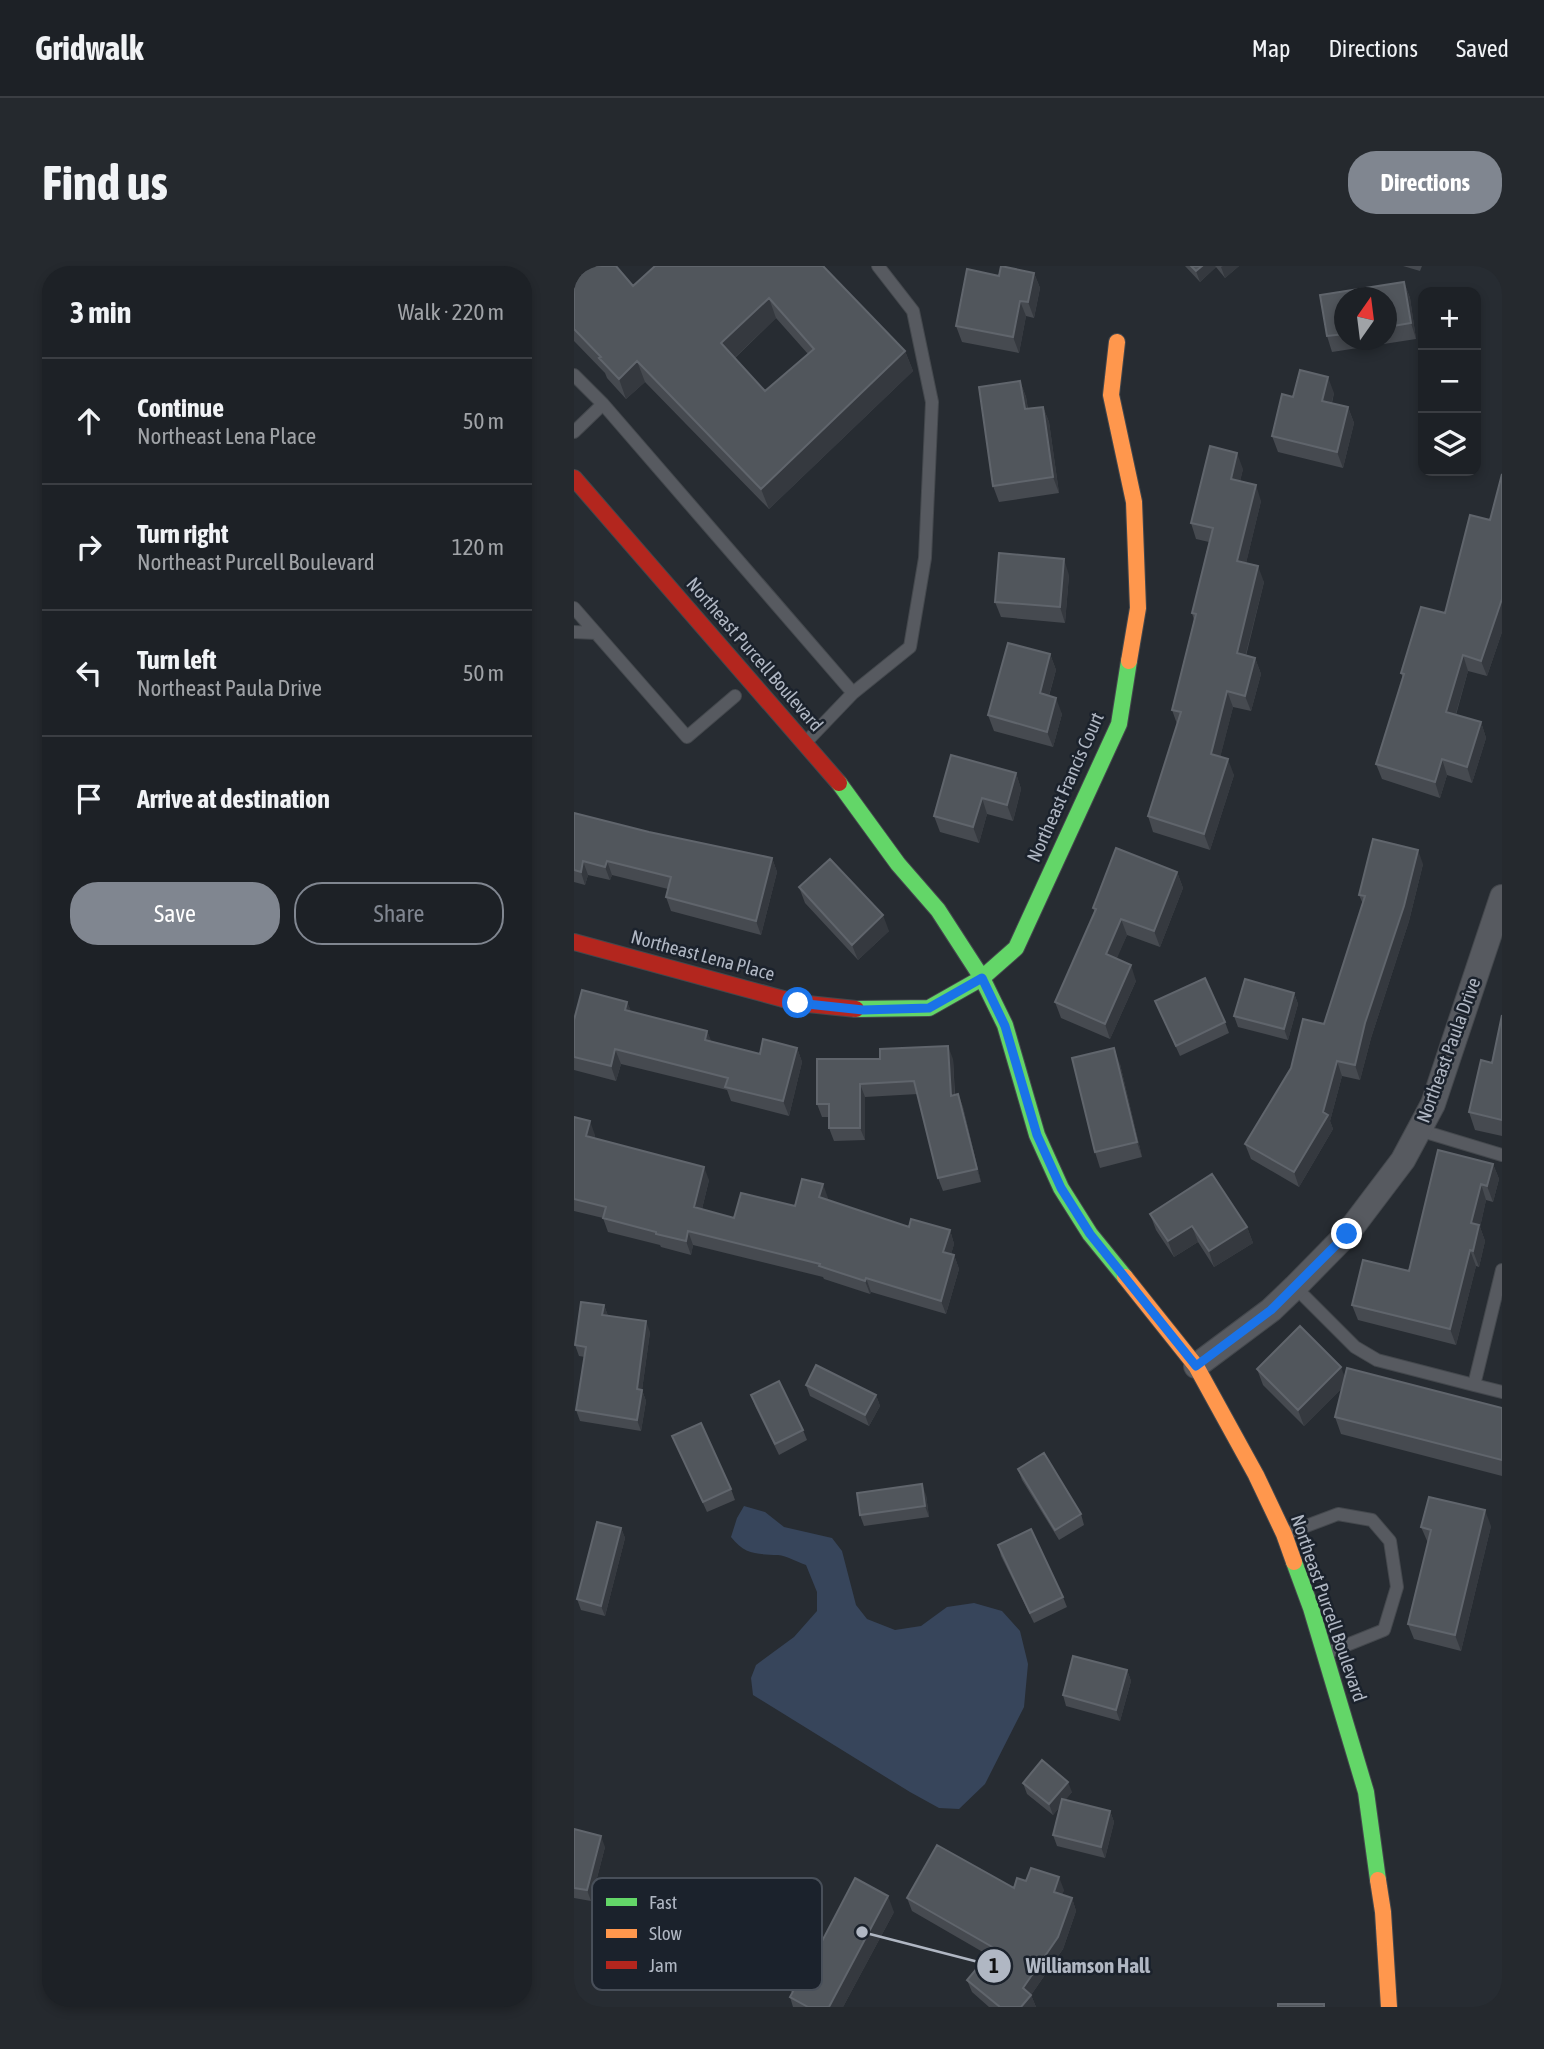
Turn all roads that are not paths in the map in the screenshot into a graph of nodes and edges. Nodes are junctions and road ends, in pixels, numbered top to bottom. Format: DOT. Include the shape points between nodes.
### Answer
graph roads {
  1 [pos="878,266"];
  2 [pos="1116,342"];
  3 [pos="574,375"];
  4 [pos="603,404"];
  5 [pos="574,432"];
  6 [pos="574,478"];
  7 [pos="574,608"];
  8 [pos="574,632"];
  9 [pos="596,633"];
  10 [pos="853,694"];
  11 [pos="735,696"];
  12 [pos="805,743"];
  13 [pos="846,820"];
  14 [pos="898,863"];
  15 [pos="1502,897"];
  16 [pos="1495,936"];
  17 [pos="574,942"];
  18 [pos="982,978"];
  19 [pos="1419,1130"];
  20 [pos="1502,1155"];
  21 [pos="1502,1270"];
  22 [pos="1295,1287"];
  23 [pos="1196,1366"];
  24 [pos="1474,1385"];
  25 [pos="1502,1392"];
  26 [pos="1284,1534"];
  27 [pos="1326,1653"];
  28 [pos="1389,2007"];
  1 -- 10 [label="lane" via="913,311 932,402 925,558 910,646"];
  2 -- 18 [label="street, Northeast Francis Court" via="1111,395 1134,502 1138,608 1119,724 1016,948"];
  3 -- 4 [label="lane"];
  4 -- 5 [label="lane"];
  4 -- 10 [label="lane"];
  6 -- 12 [label="street, Northeast Purcell Boulevard"];
  7 -- 9 [label="lane"];
  8 -- 9 [label="lane"];
  9 -- 11 [label="lane" via="687,737"];
  10 -- 12 [label="lane"];
  12 -- 14 [label="street, Northeast Purcell Boulevard"];
  13 -- 14 [label="street, Northeast Purcell Boulevard"];
  14 -- 18 [label="street, Northeast Purcell Boulevard" via="938,910"];
  15 -- 16 [label="street, Northeast Paula Drive"];
  16 -- 19 [label="street, Northeast Paula Drive" via="1433,1104"];
  17 -- 18 [label="street, Northeast Lena Place" via="798,1003 863,1010 929,1008"];
  18 -- 23 [label="street, Northeast Purcell Boulevard" via="1005,1026 1037,1135 1061,1188 1090,1234"];
  19 -- 20 [label="lane"];
  19 -- 22 [label="street, Northeast Paula Drive" via="1403,1160 1347,1234"];
  21 -- 24 [label="lane"];
  22 -- 23 [label="street, Northeast Paula Drive"];
  22 -- 24 [label="lane" via="1355,1347 1377,1360"];
  23 -- 26 [label="street, Northeast Purcell Boulevard"];
  24 -- 25 [label="lane"];
  26 -- 27 [label="street, Northeast Purcell Boulevard"];
  26 -- 27 [label="lane" via="1338,1514 1372,1520 1390,1541 1397,1587 1384,1630"];
  27 -- 28 [label="street, Northeast Purcell Boulevard" via="1366,1792 1383,1912"];
}
